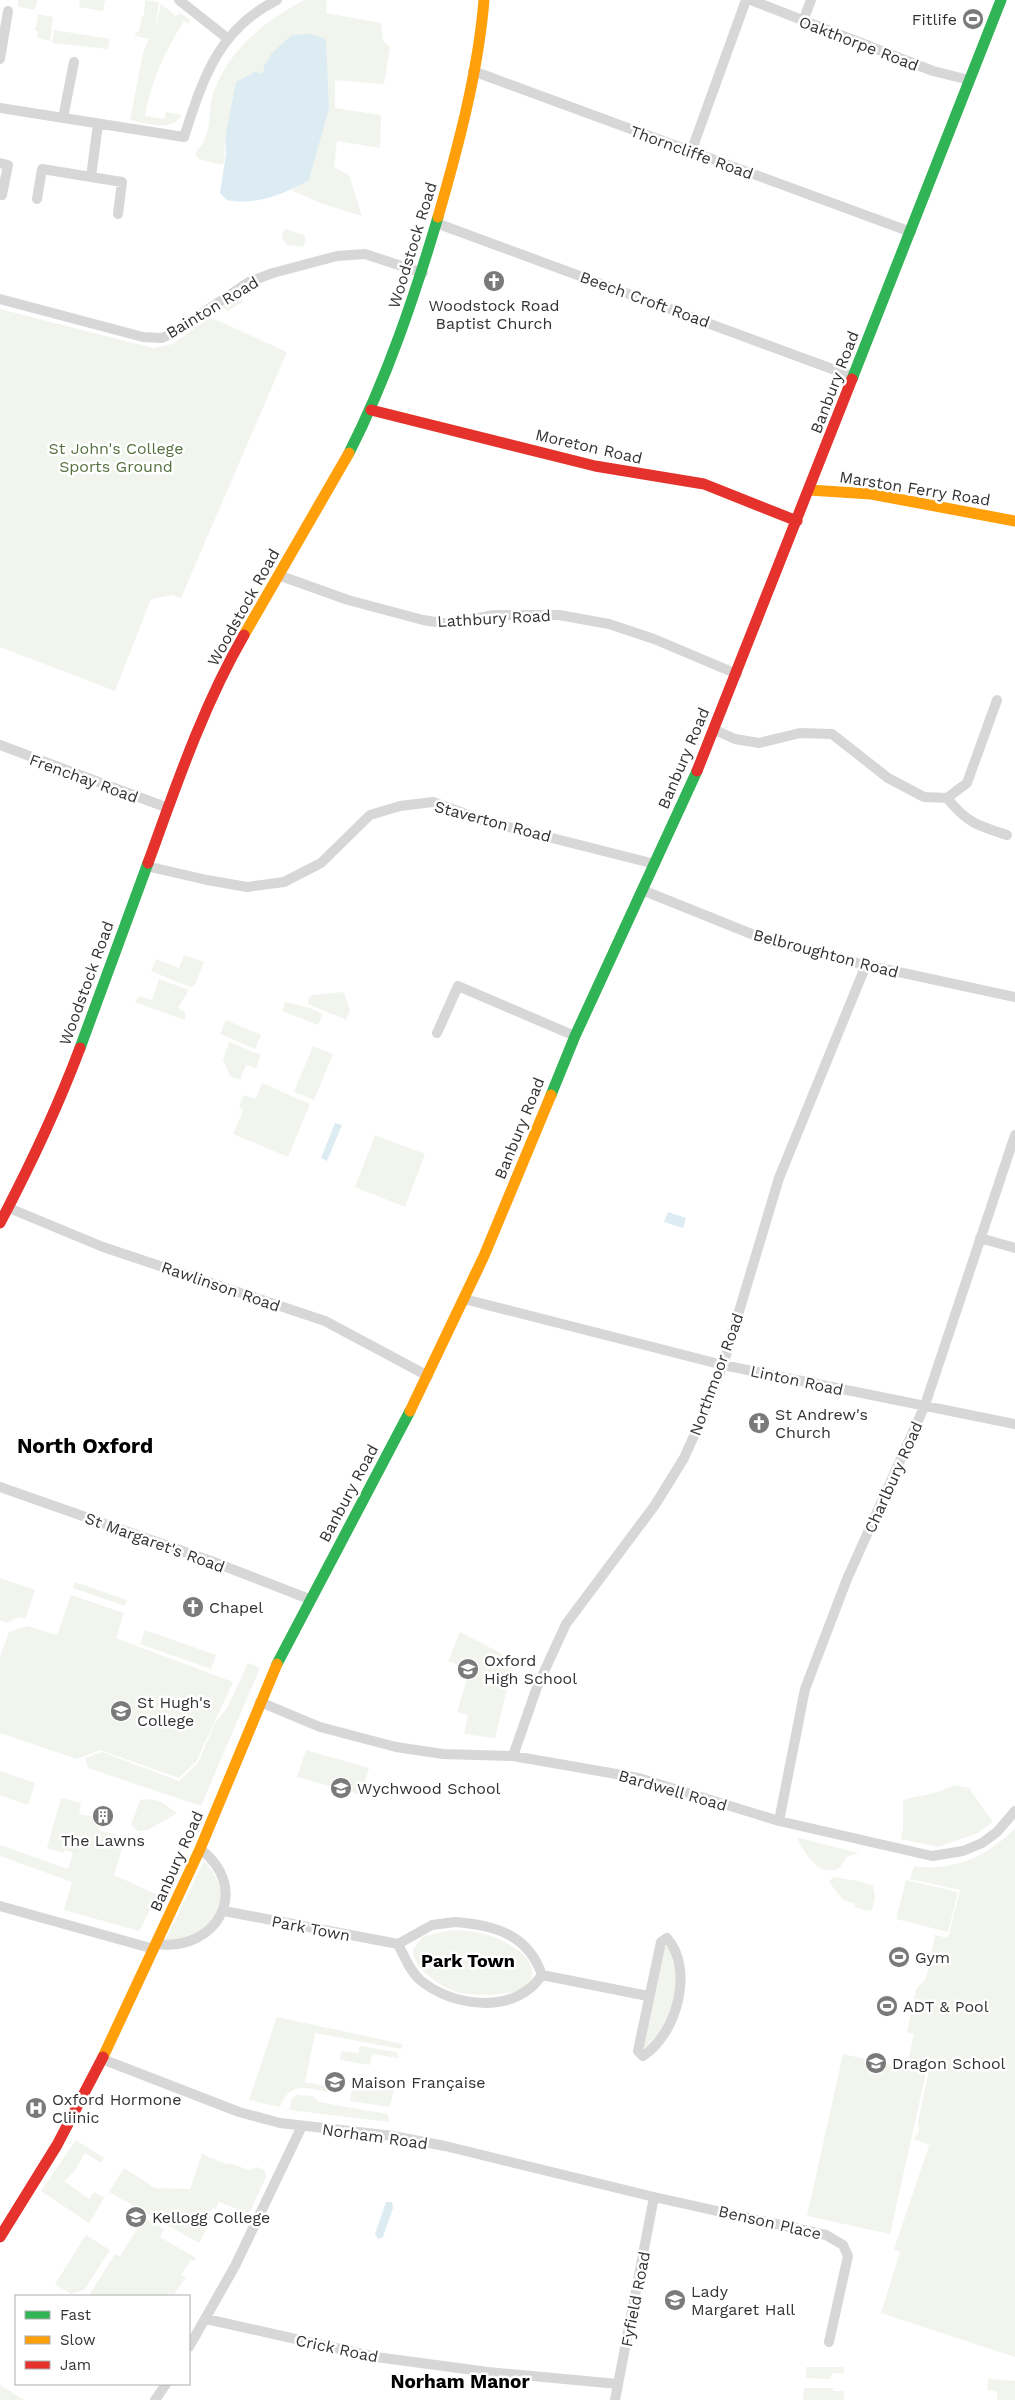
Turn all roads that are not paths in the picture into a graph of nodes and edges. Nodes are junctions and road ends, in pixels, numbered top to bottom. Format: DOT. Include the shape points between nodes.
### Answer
graph roads {
  1 [pos="180,0"];
  2 [pos="277,0"];
  3 [pos="484,0"];
  4 [pos="746,0"];
  5 [pos="752,0"];
  6 [pos="811,0"];
  7 [pos="1001,0"];
  8 [pos="8,10"];
  9 [pos="803,20"];
  10 [pos="227,38"];
  11 [pos="0,59"];
  12 [pos="74,62"];
  13 [pos="473,71"];
  14 [pos="969,80"];
  15 [pos="0,108"];
  16 [pos="63,118"];
  17 [pos="98,124"];
  18 [pos="691,152"];
  19 [pos="0,164"];
  20 [pos="91,177"];
  21 [pos="2,195"];
  22 [pos="37,198"];
  23 [pos="118,214"];
  24 [pos="436,223"];
  25 [pos="911,232"];
  26 [pos="423,273"];
  27 [pos="0,299"];
  28 [pos="854,377"];
  29 [pos="372,410"];
  30 [pos="809,490"];
  31 [pos="797,521"];
  32 [pos="1015,521"];
  33 [pos="278,575"];
  34 [pos="737,674"];
  35 [pos="998,700"];
  36 [pos="715,730"];
  37 [pos="0,745"];
  38 [pos="947,798"];
  39 [pos="168,808"];
  40 [pos="1007,835"];
  41 [pos="655,864"];
  42 [pos="146,866"];
  43 [pos="642,890"];
  44 [pos="866,966"];
  45 [pos="1015,997"];
  46 [pos="437,1033"];
  47 [pos="575,1036"];
  48 [pos="1015,1135"];
  49 [pos="9,1208"];
  50 [pos="0,1223"];
  51 [pos="980,1238"];
  52 [pos="1015,1248"];
  53 [pos="464,1299"];
  54 [pos="723,1365"];
  55 [pos="428,1376"];
  56 [pos="925,1405"];
  57 [pos="1015,1424"];
  58 [pos="0,1487"];
  59 [pos="309,1599"];
  60 [pos="260,1702"];
  61 [pos="513,1756"];
  62 [pos="1015,1811"];
  63 [pos="779,1821"];
  64 [pos="200,1849"];
  65 [pos="0,1906"];
  66 [pos="224,1911"];
  67 [pos="398,1944"];
  68 [pos="156,1946"];
  69 [pos="542,1975"];
  70 [pos="648,1996"];
  71 [pos="102,2059"];
  72 [pos="302,2126"];
  73 [pos="654,2197"];
  74 [pos="0,2237"];
  75 [pos="206,2319"];
  76 [pos="829,2342"];
  77 [pos="190,2344"];
  78 [pos="618,2384"];
  79 [pos="165,2385"];
  80 [pos="155,2400"];
  81 [pos="615,2400"];
  1 -- 10 [label="street"];
  2 -- 10 [label="street" via="258,9"];
  3 -- 13 [label="main road, Woodstock Road"];
  4 -- 18 [label="street"];
  5 -- 9 [label="street, Oakthorpe Road"];
  6 -- 9 [label="street"];
  7 -- 14 [label="main road, Banbury Road"];
  8 -- 11 [label="street"];
  9 -- 14 [label="street, Oakthorpe Road" via="933,71"];
  10 -- 17 [label="street" via="203,81 184,137"];
  12 -- 16 [label="street"];
  13 -- 18 [label="street, Thorncliffe Road"];
  13 -- 24 [label="main road, Woodstock Road" via="457,151"];
  14 -- 25 [label="main road, Banbury Road"];
  15 -- 16 [label="street"];
  16 -- 17 [label="street"];
  17 -- 20 [label="street"];
  18 -- 25 [label="street, Thorncliffe Road"];
  19 -- 21 [label="street" via="8,165"];
  20 -- 22 [label="street" via="42,169"];
  20 -- 23 [label="street" via="122,182"];
  24 -- 26 [label="main road, Woodstock Road"];
  24 -- 28 [label="street, Beech Croft Road"];
  25 -- 28 [label="main road, Banbury Road"];
  26 -- 27 [label="street, Bainton Road" via="365,254 337,256 249,282 162,338 142,337"];
  26 -- 29 [label="main road, Woodstock Road"];
  28 -- 30 [label="main road, Banbury Road"];
  29 -- 31 [label="main road, Moreton Road" via="594,466 704,484"];
  29 -- 33 [label="main road, Woodstock Road"];
  30 -- 31 [label="main road, Banbury Road"];
  30 -- 32 [label="main road, Marston Ferry Road" via="871,494"];
  31 -- 34 [label="main road, Banbury Road"];
  33 -- 34 [label="street, Lathbury Road" via="348,600 449,624 494,615 559,615 609,624"];
  33 -- 39 [label="main road, Woodstock Road" via="228,662"];
  34 -- 36 [label="main road, Banbury Road"];
  35 -- 38 [label="street" via="967,783"];
  36 -- 38 [label="street" via="734,739 759,743 800,733 832,734 888,778 924,797"];
  36 -- 41 [label="main road, Banbury Road"];
  37 -- 39 [label="street, Frenchay Road"];
  38 -- 40 [label="street" via="960,815"];
  39 -- 42 [label="main road, Woodstock Road"];
  41 -- 42 [label="street, Staverton Road" via="485,821 433,802 400,806 370,815 321,862 284,882 247,887"];
  41 -- 43 [label="main road, Banbury Road"];
  42 -- 49 [label="main road, Woodstock Road" via="62,1096"];
  43 -- 44 [label="street, Belbroughton Road" via="769,941"];
  43 -- 47 [label="main road, Banbury Road"];
  44 -- 45 [label="street, Belbroughton Road"];
  44 -- 54 [label="street, Northmoor Road" via="779,1178"];
  46 -- 47 [label="street" via="458,986"];
  47 -- 53 [label="main road, Banbury Road"];
  48 -- 51 [label="street, Charlbury Road"];
  49 -- 50 [label="main road, Woodstock Road"];
  49 -- 55 [label="street, Rawlinson Road" via="103,1247 325,1321"];
  51 -- 52 [label="street"];
  51 -- 56 [label="street, Charlbury Road"];
  53 -- 54 [label="street, Linton Road"];
  53 -- 55 [label="main road, Banbury Road"];
  54 -- 56 [label="street, Linton Road"];
  54 -- 61 [label="street, Northmoor Road" via="684,1458 655,1505 566,1624 537,1687"];
  55 -- 59 [label="main road, Banbury Road"];
  56 -- 57 [label="street, Linton Road"];
  56 -- 63 [label="street, Charlbury Road" via="847,1579 805,1688"];
  58 -- 59 [label="street, St Margaret's Road"];
  59 -- 60 [label="main road, Banbury Road"];
  60 -- 61 [label="street, Bardwell Road" via="320,1728 396,1747 443,1754"];
  60 -- 64 [label="main road, Banbury Road"];
  61 -- 63 [label="street, Bardwell Road" via="639,1778"];
  62 -- 63 [label="street, Bardwell Road" via="997,1832 982,1843 964,1851 932,1856"];
  64 -- 66 [label="street" via="210,1856 221,1874 225,1892"];
  64 -- 68 [label="main road, Banbury Road"];
  65 -- 68 [label="street"];
  66 -- 67 [label="street, Park Town"];
  66 -- 68 [label="street" via="217,1924 193,1941"];
  67 -- 69 [label="street" via="432,1925 455,1922 480,1924 507,1933 527,1947 537,1960"];
  67 -- 69 [label="street" via="419,1979 444,1995 467,2002 519,1996"];
  68 -- 71 [label="main road, Banbury Road"];
  69 -- 70 [label="street"];
  70 -- 70 [label="street" via="661,1942 667,1938 674,1946 679,1966 678,2002 665,2031 652,2050 643,2056 638,2051"];
  71 -- 72 [label="street, Norham Road" via="239,2112"];
  71 -- 74 [label="main road, Banbury Road" via="57,2145"];
  72 -- 73 [label="street, Norham Road" via="393,2136"];
  72 -- 75 [label="street"];
  73 -- 76 [label="street, Benson Place" via="814,2231 843,2245 848,2261"];
  73 -- 78 [label="street, Fyfield Road"];
  75 -- 77 [label="street"];
  75 -- 78 [label="street, Crick Road" via="376,2357"];
  78 -- 81 [label="street, Fyfield Road"];
  79 -- 80 [label="street"];
}
